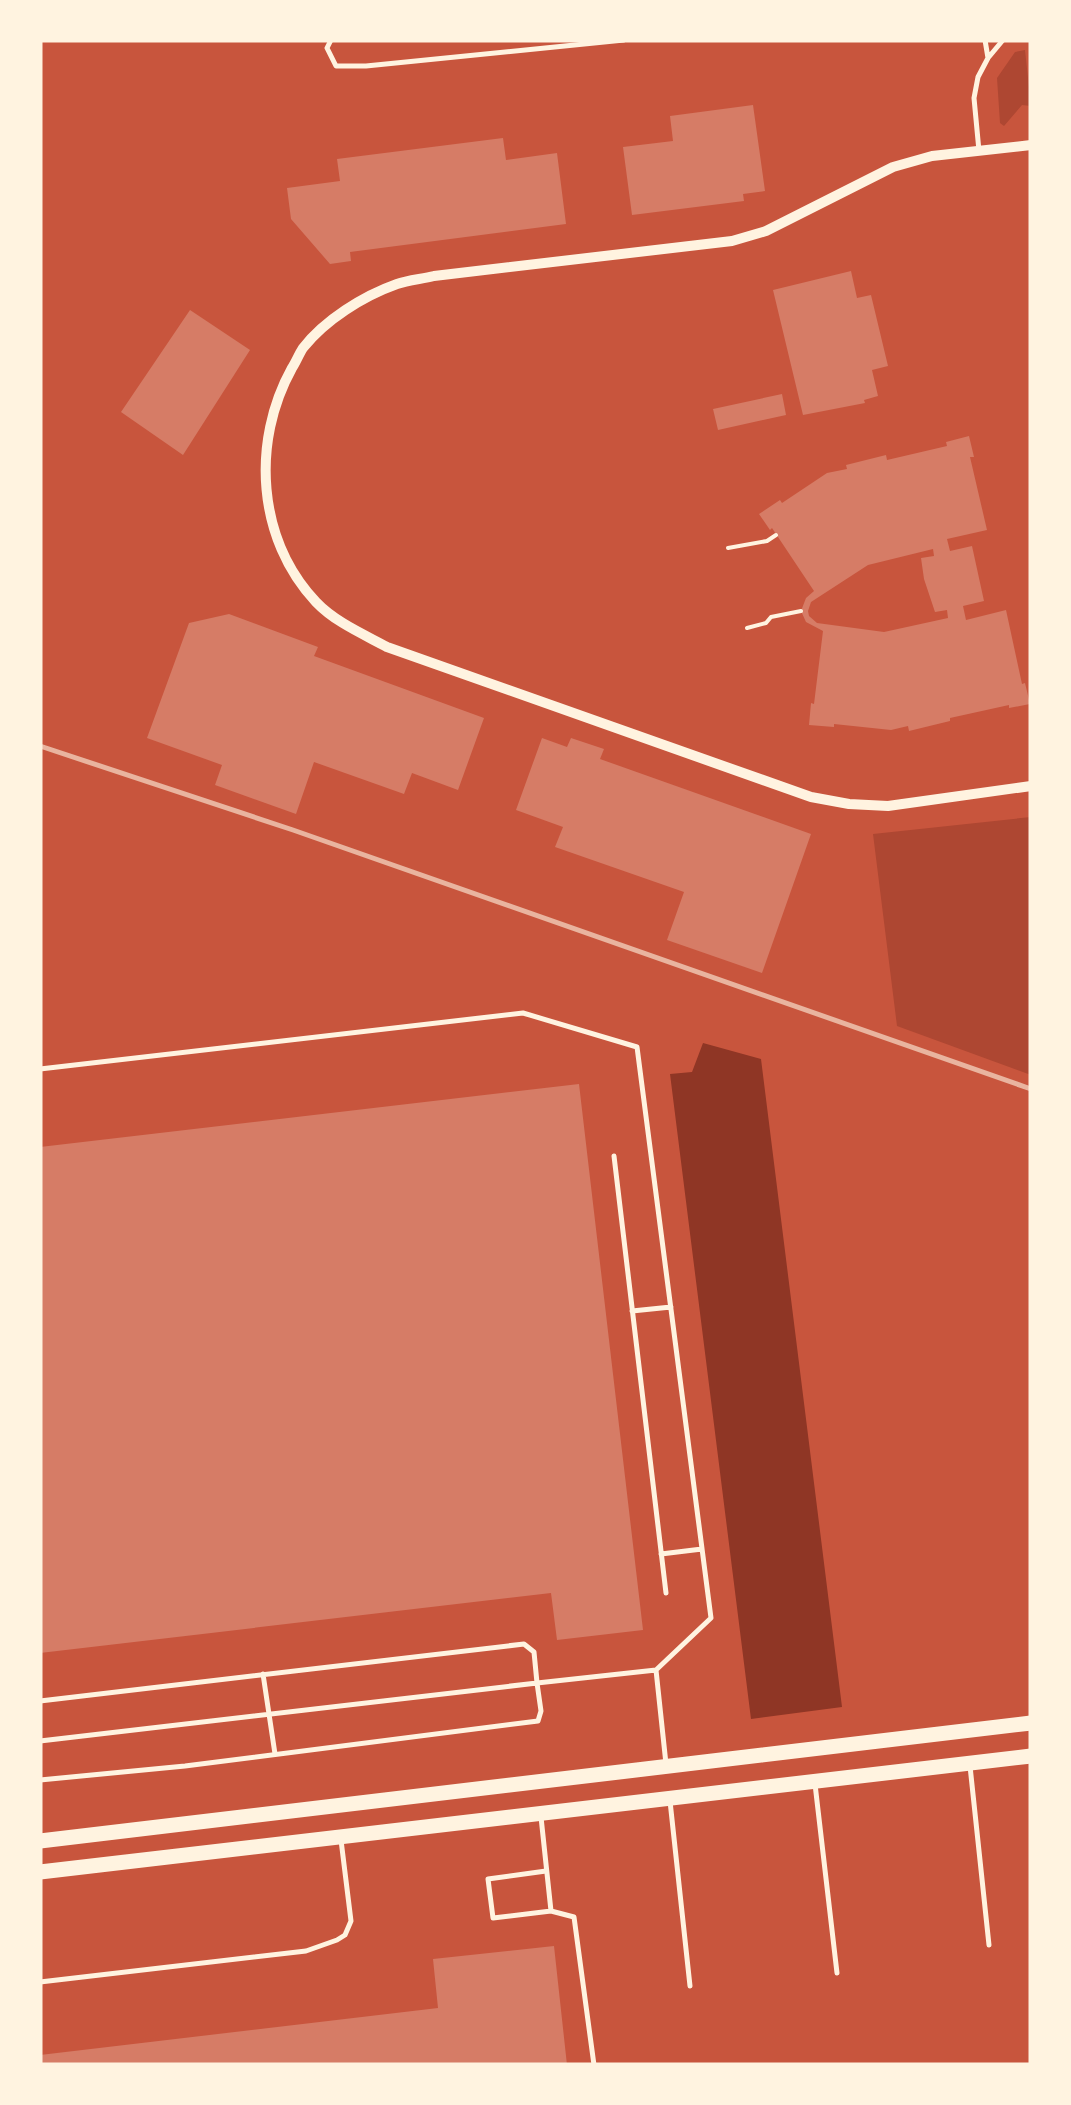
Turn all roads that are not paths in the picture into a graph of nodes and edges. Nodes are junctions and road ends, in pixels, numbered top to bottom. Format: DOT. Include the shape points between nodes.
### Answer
graph roads {
  1 [pos="332,40"];
  2 [pos="624,40"];
  3 [pos="985,40"];
  4 [pos="1003,40"];
  5 [pos="988,58"];
  6 [pos="1031,145"];
  7 [pos="979,151"];
  8 [pos="1031,786"];
  9 [pos="40,1069"];
  10 [pos="614,1156"];
  11 [pos="671,1307"];
  12 [pos="632,1311"];
  13 [pos="702,1549"];
  14 [pos="661,1554"];
  15 [pos="666,1593"];
  16 [pos="656,1670"];
  17 [pos="263,1674"];
  18 [pos="538,1683"];
  19 [pos="40,1701"];
  20 [pos="270,1716"];
  21 [pos="1031,1724"];
  22 [pos="40,1741"];
  23 [pos="275,1754"];
  24 [pos="1031,1756"];
  25 [pos="970,1763"];
  26 [pos="666,1766"];
  27 [pos="40,1780"];
  28 [pos="814,1782"];
  29 [pos="669,1798"];
  30 [pos="540,1814"];
  31 [pos="340,1837"];
  32 [pos="40,1841"];
  33 [pos="547,1871"];
  34 [pos="40,1872"];
  35 [pos="552,1911"];
  36 [pos="989,1945"];
  37 [pos="837,1972"];
  38 [pos="40,1982"];
  39 [pos="690,1986"];
  40 [pos="594,2065"];
  1 -- 2 [label="lane" via="327,48 336,66 366,66"];
  3 -- 5 [label="lane"];
  4 -- 5 [label="lane"];
  5 -- 7 [label="lane" via="974,98"];
  6 -- 7 [label="street"];
  7 -- 8 [label="street" via="893,168 732,241 434,276 364,299 303,349 281,388 268,428 268,508 285,558 316,602 387,647 811,797 888,806"];
  9 -- 11 [label="lane" via="523,1013 638,1046"];
  10 -- 12 [label="lane"];
  11 -- 12 [label="lane"];
  11 -- 13 [label="lane"];
  12 -- 14 [label="lane"];
  13 -- 14 [label="lane"];
  13 -- 16 [label="lane" via="711,1618"];
  14 -- 15 [label="lane"];
  16 -- 18 [label="lane"];
  16 -- 26 [label="lane"];
  17 -- 18 [label="lane" via="524,1644 534,1652"];
  17 -- 19 [label="lane"];
  17 -- 20 [label="lane"];
  18 -- 20 [label="lane"];
  18 -- 23 [label="lane" via="538,1720"];
  20 -- 22 [label="lane"];
  20 -- 23 [label="lane"];
  21 -- 26 [label="main road"];
  23 -- 27 [label="lane"];
  24 -- 25 [label="main road"];
  25 -- 28 [label="main road"];
  25 -- 36 [label="lane"];
  26 -- 29 [label="main road"];
  26 -- 32 [label="main road"];
  28 -- 29 [label="main road"];
  28 -- 37 [label="lane"];
  29 -- 30 [label="main road"];
  29 -- 39 [label="lane"];
  30 -- 31 [label="main road"];
  30 -- 33 [label="lane"];
  31 -- 34 [label="main road"];
  31 -- 38 [label="lane" via="351,1921 338,1940 306,1950"];
  33 -- 35 [label="lane"];
  33 -- 35 [label="lane" via="488,1878 493,1918"];
  35 -- 40 [label="lane" via="574,1917"];
}
